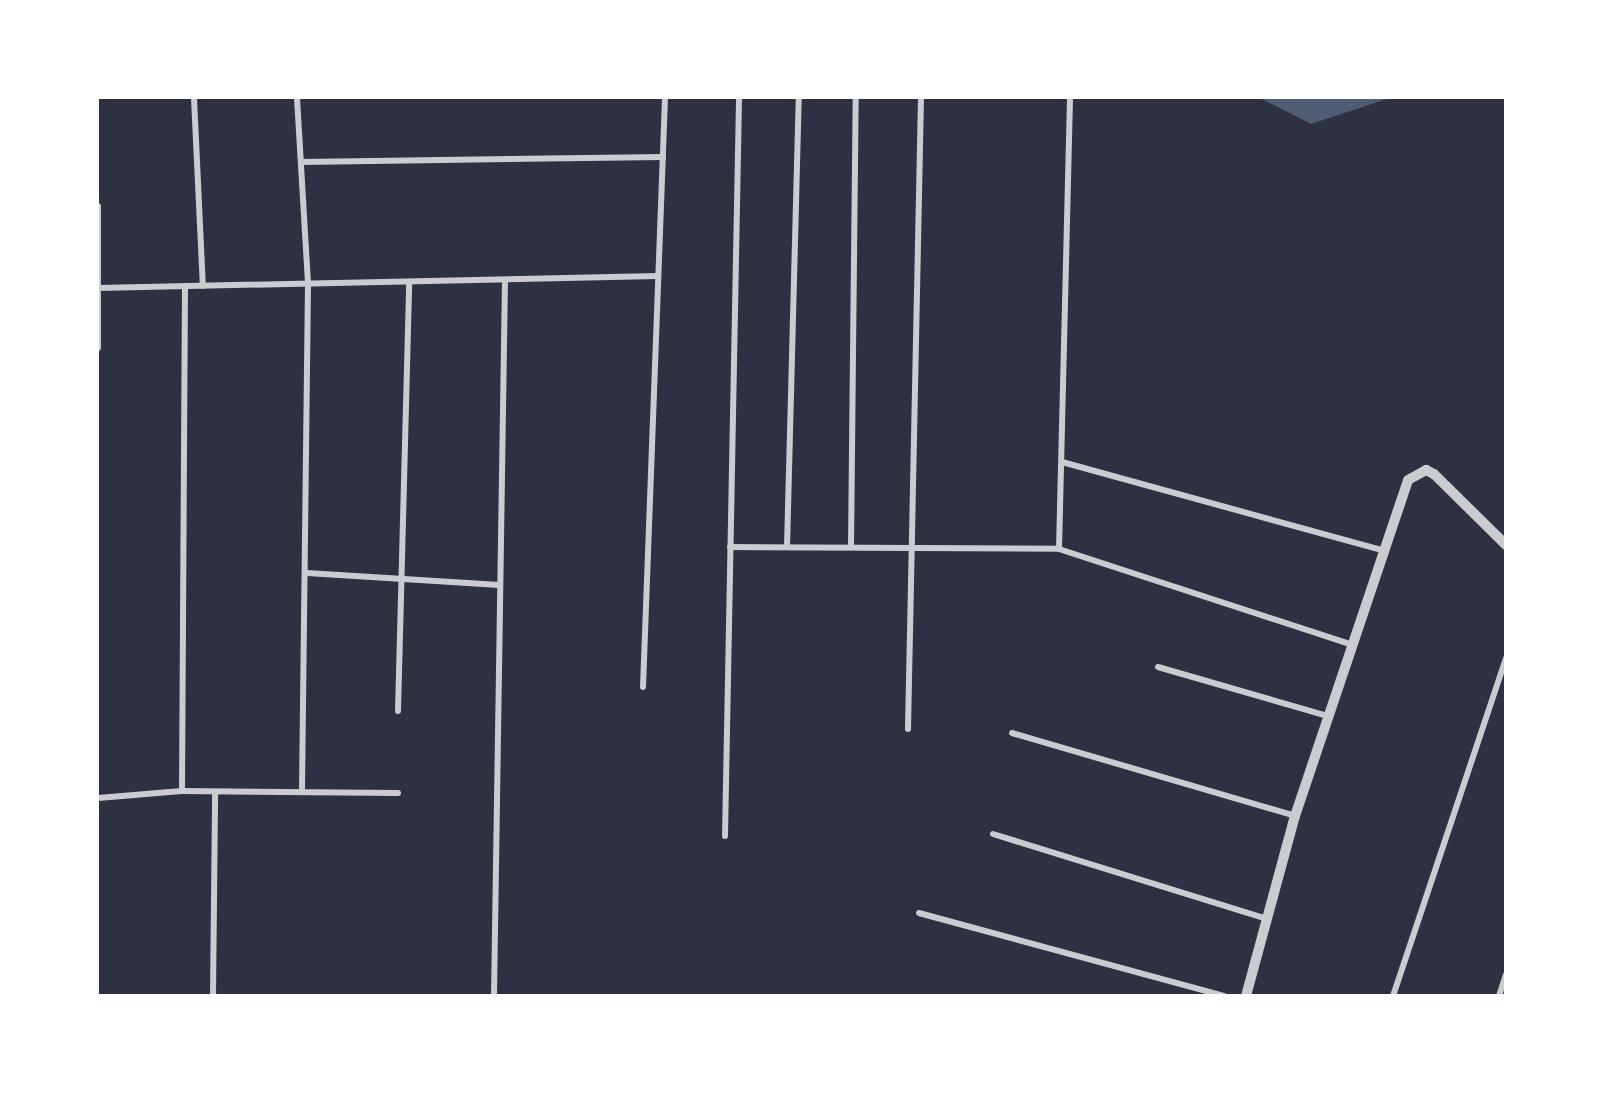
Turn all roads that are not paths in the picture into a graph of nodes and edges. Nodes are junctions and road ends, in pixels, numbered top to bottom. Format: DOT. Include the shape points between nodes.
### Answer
graph roads {
  1 [pos="194,98"];
  2 [pos="297,98"];
  3 [pos="665,98"];
  4 [pos="739,98"];
  5 [pos="799,98"];
  6 [pos="856,98"];
  7 [pos="921,98"];
  8 [pos="1070,98"];
  9 [pos="663,157"];
  10 [pos="300,162"];
  11 [pos="98,206"];
  12 [pos="658,276"];
  13 [pos="505,280"];
  14 [pos="408,282"];
  15 [pos="308,284"];
  16 [pos="185,286"];
  17 [pos="203,286"];
  18 [pos="99,288"];
  19 [pos="98,348"];
  20 [pos="1062,462"];
  21 [pos="1506,545"];
  22 [pos="850,546"];
  23 [pos="912,546"];
  24 [pos="730,547"];
  25 [pos="787,547"];
  26 [pos="1059,549"];
  27 [pos="1382,550"];
  28 [pos="307,573"];
  29 [pos="401,578"];
  30 [pos="500,585"];
  31 [pos="1352,645"];
  32 [pos="1506,658"];
  33 [pos="1158,667"];
  34 [pos="643,687"];
  35 [pos="398,711"];
  36 [pos="1328,716"];
  37 [pos="908,729"];
  38 [pos="1012,734"];
  39 [pos="182,791"];
  40 [pos="302,792"];
  41 [pos="398,793"];
  42 [pos="215,794"];
  43 [pos="98,798"];
  44 [pos="1295,816"];
  45 [pos="993,834"];
  46 [pos="725,836"];
  47 [pos="919,913"];
  48 [pos="1265,918"];
  49 [pos="1506,974"];
  50 [pos="213,996"];
  51 [pos="494,996"];
  52 [pos="1224,996"];
  53 [pos="1246,996"];
  54 [pos="1393,996"];
  55 [pos="1499,996"];
  1 -- 17 [label="street"];
  2 -- 10 [label="street"];
  3 -- 9 [label="street"];
  4 -- 24 [label="street"];
  5 -- 25 [label="street"];
  6 -- 22 [label="street"];
  7 -- 23 [label="street"];
  8 -- 20 [label="street"];
  9 -- 10 [label="street"];
  9 -- 12 [label="street"];
  10 -- 15 [label="street"];
  11 -- 18 [label="street"];
  12 -- 13 [label="street"];
  12 -- 34 [label="street"];
  13 -- 14 [label="street"];
  13 -- 30 [label="street"];
  14 -- 15 [label="street"];
  14 -- 29 [label="street"];
  15 -- 17 [label="street"];
  15 -- 28 [label="street"];
  16 -- 17 [label="street"];
  16 -- 18 [label="street"];
  16 -- 39 [label="street"];
  18 -- 19 [label="street"];
  20 -- 26 [label="street"];
  20 -- 27 [label="street"];
  21 -- 27 [label="street" via="1426,470 1408,480"];
  22 -- 23 [label="street"];
  22 -- 25 [label="street"];
  23 -- 26 [label="street"];
  23 -- 37 [label="street"];
  24 -- 25 [label="street"];
  24 -- 46 [label="street"];
  26 -- 31 [label="street"];
  27 -- 31 [label="street"];
  28 -- 29 [label="street"];
  28 -- 40 [label="street"];
  29 -- 30 [label="street"];
  29 -- 35 [label="street"];
  30 -- 51 [label="street"];
  31 -- 36 [label="street"];
  32 -- 54 [label="street"];
  33 -- 36 [label="street"];
  36 -- 44 [label="street"];
  38 -- 44 [label="street"];
  39 -- 42 [label="street"];
  39 -- 43 [label="street"];
  40 -- 41 [label="street"];
  40 -- 42 [label="street"];
  42 -- 50 [label="street"];
  44 -- 48 [label="street"];
  45 -- 48 [label="street"];
  47 -- 52 [label="street"];
  48 -- 53 [label="street"];
  49 -- 55 [label="street"];
}
